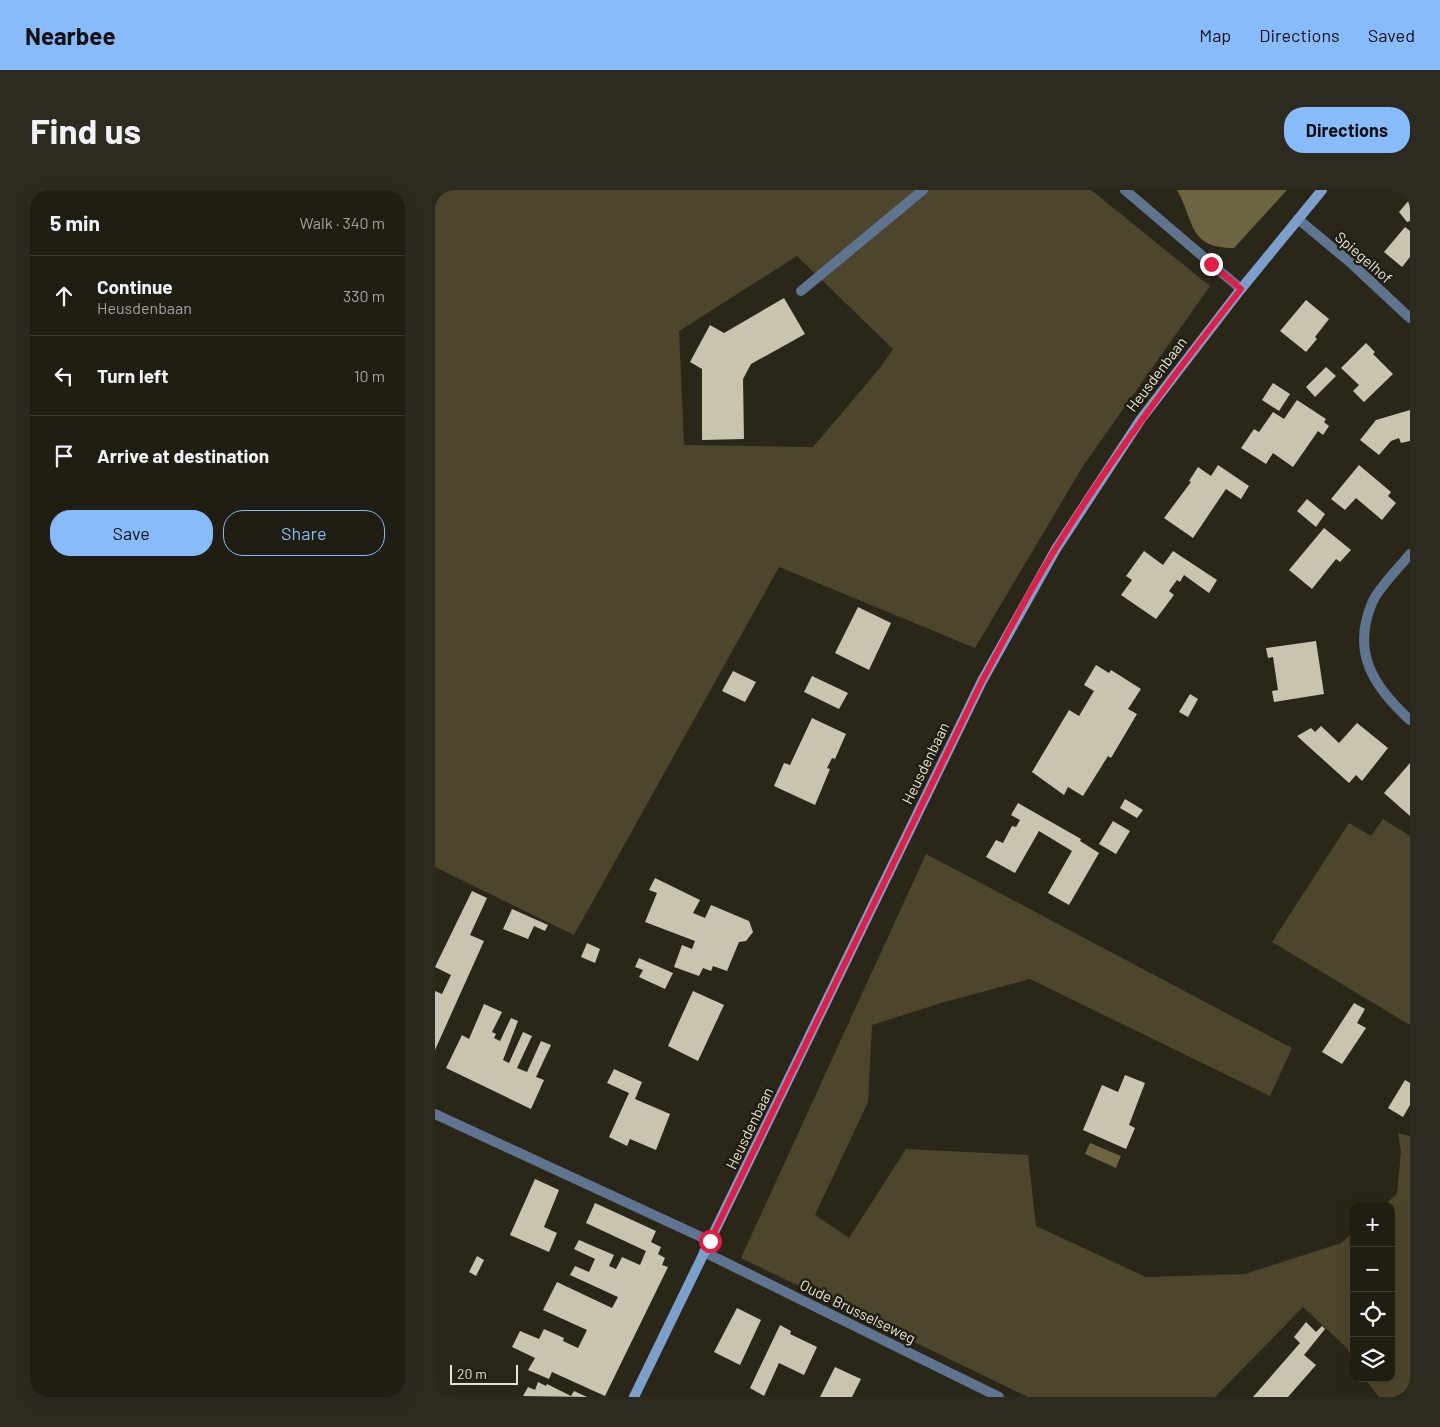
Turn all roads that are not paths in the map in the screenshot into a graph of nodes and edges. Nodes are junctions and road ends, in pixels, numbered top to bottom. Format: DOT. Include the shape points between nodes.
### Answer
graph roads {
  1 [pos="923,190"];
  2 [pos="1125,190"];
  3 [pos="1322,190"];
  4 [pos="1298,220"];
  5 [pos="1241,289"];
  6 [pos="801,291"];
  7 [pos="1410,318"];
  8 [pos="1410,554"];
  9 [pos="1410,720"];
  10 [pos="435,1114"];
  11 [pos="710,1241"];
  12 [pos="704,1252"];
  13 [pos="635,1397"];
  14 [pos="999,1397"];
  1 -- 6 [label="street"];
  2 -- 5 [label="street"];
  3 -- 4 [label="main road, Heusdenbaan"];
  4 -- 5 [label="main road, Heusdenbaan"];
  4 -- 7 [label="street, Spiegelhof"];
  5 -- 11 [label="main road, Heusdenbaan" via="1141,419 1056,549 1012,627 982,681"];
  8 -- 9 [label="street" via="1372,601 1363,653 1371,674 1388,700"];
  10 -- 11 [label="street"];
  11 -- 12 [label="main road, Heusdenbaan"];
  12 -- 13 [label="main road, Heusdenbaan"];
  12 -- 14 [label="street, Oude Brusselseweg"];
}
